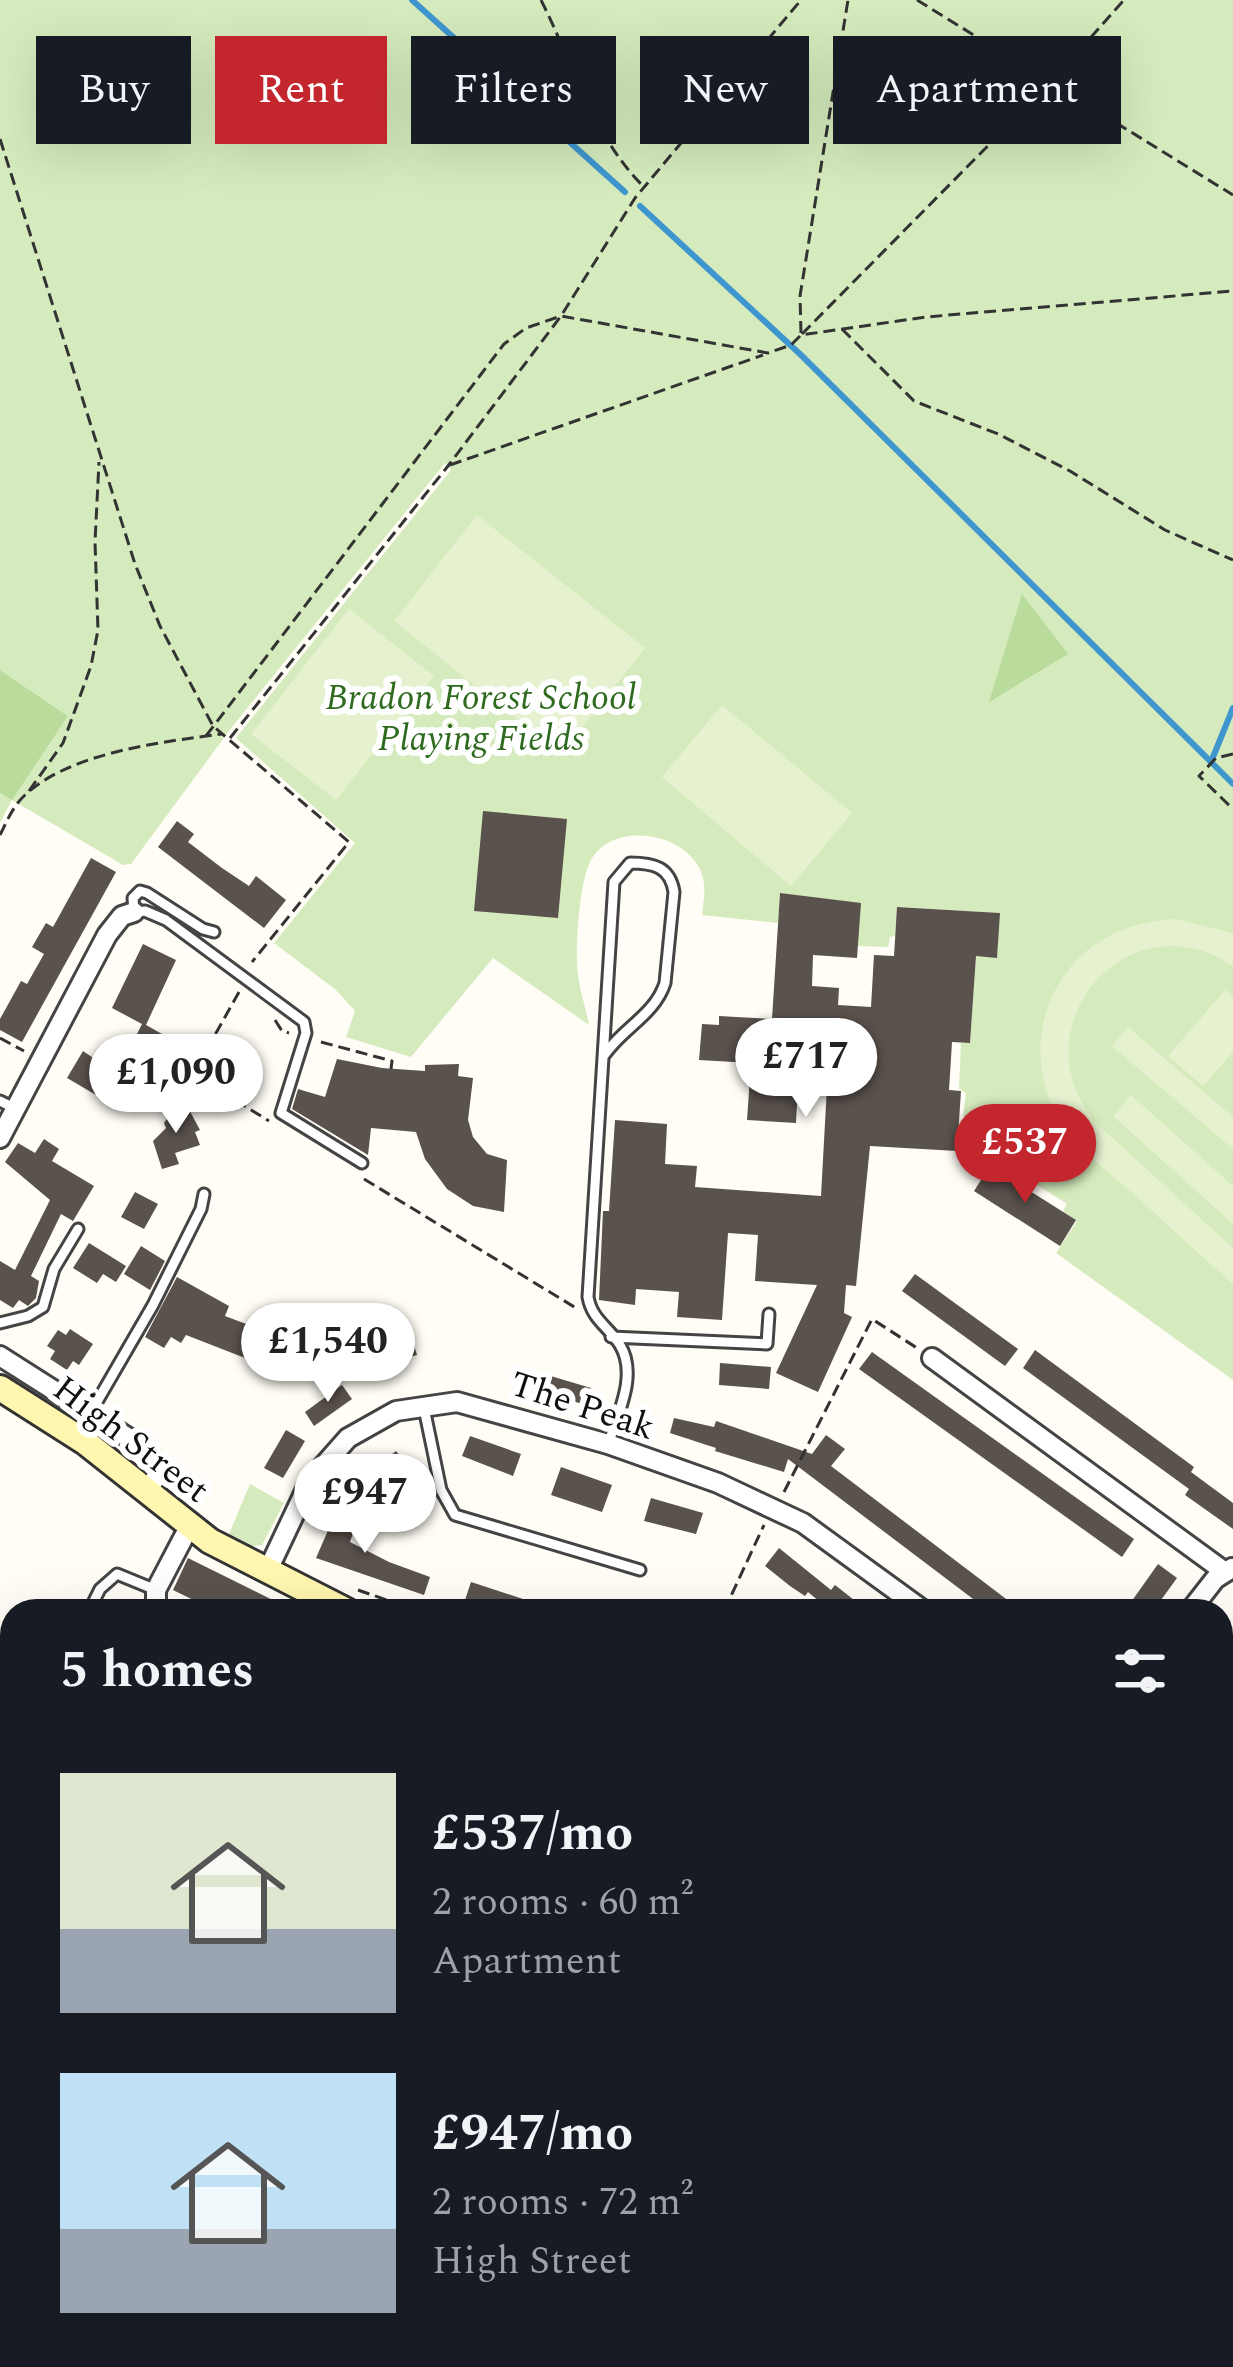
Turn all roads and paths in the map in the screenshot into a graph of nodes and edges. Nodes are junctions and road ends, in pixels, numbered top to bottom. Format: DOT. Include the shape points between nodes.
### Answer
graph roads {
  1 [pos="542,0"];
  2 [pos="801,0"];
  3 [pos="848,0"];
  4 [pos="917,0"];
  5 [pos="1124,0"];
  6 [pos="976,36"];
  7 [pos="1092,36"];
  8 [pos="1121,125"];
  9 [pos="0,139"];
  10 [pos="990,144"];
  11 [pos="644,187"];
  12 [pos="1233,195"];
  13 [pos="1233,290"];
  14 [pos="561,316"];
  15 [pos="842,329"];
  16 [pos="801,335"];
  17 [pos="768,353"];
  18 [pos="99,456"];
  19 [pos="448,466"];
  20 [pos="1233,560"];
  21 [pos="212,726"];
  22 [pos="222,734"];
  23 [pos="206,736"];
  24 [pos="229,740"];
  25 [pos="1233,754"];
  26 [pos="29,791"];
  27 [pos="1233,809"];
  28 [pos="0,835"];
  29 [pos="134,912"];
  30 [pos="214,932"];
  31 [pos="250,981"];
  32 [pos="0,1038"];
  33 [pos="603,1057"];
  34 [pos="41,1060"];
  35 [pos="8,1105"];
  36 [pos="0,1138"];
  37 [pos="362,1163"];
  38 [pos="204,1194"];
  39 [pos="78,1229"];
  40 [pos="769,1314"];
  41 [pos="0,1323"];
  42 [pos="611,1337"];
  43 [pos="0,1356"];
  44 [pos="932,1358"];
  45 [pos="0,1388"];
  46 [pos="423,1404"];
  47 [pos="91,1412"];
  48 [pos="608,1444"];
  49 [pos="146,1493"];
  50 [pos="776,1509"];
  51 [pos="189,1527"];
  52 [pos="640,1570"];
  53 [pos="1229,1570"];
  54 [pos="267,1572"];
  55 [pos="156,1590"];
  56 [pos="95,1599"];
  57 [pos="156,1599"];
  58 [pos="332,1599"];
  59 [pos="730,1599"];
  60 [pos="893,1599"];
  61 [pos="1201,1599"];
  1 -- 11 [label="path" via="602,134"];
  2 -- 11 [label="path"];
  3 -- 16 [label="path" via="800,296"];
  4 -- 6 [label="path"];
  5 -- 7 [label="path"];
  8 -- 12 [label="path"];
  9 -- 18 [label="path"];
  10 -- 16 [label="path"];
  11 -- 14 [label="path"];
  13 -- 15 [label="path"];
  14 -- 17 [label="path"];
  14 -- 19 [label="path"];
  14 -- 21 [label="path" via="504,344"];
  15 -- 16 [label="path"];
  15 -- 20 [label="path" via="914,401 998,434"];
  16 -- 17 [label="path"];
  17 -- 19 [label="path"];
  18 -- 21 [label="path" via="134,564"];
  18 -- 26 [label="path" via="92,666 63,743"];
  19 -- 24 [label="path"];
  21 -- 22 [label="path"];
  21 -- 23 [label="path"];
  22 -- 23 [label="path"];
  22 -- 24 [label="path"];
  23 -- 26 [label="path" via="90,762"];
  24 -- 31 [label="path" via="350,842 251,963"];
  25 -- 27 [label="path" via="1199,776"];
  26 -- 28 [label="path"];
  29 -- 30 [label="lane" via="136,893 147,892"];
  29 -- 31 [label="lane" via="166,920"];
  29 -- 34 [label="street" via="106,935"];
  31 -- 37 [label="lane" via="307,1027 281,1114"];
  32 -- 34 [label="path"];
  33 -- 33 [label="lane" via="614,882 630,863 648,862 672,879 674,892 665,983"];
  33 -- 42 [label="lane" via="588,1297"];
  34 -- 35 [label="street"];
  35 -- 36 [label="street"];
  38 -- 47 [label="lane"];
  39 -- 41 [label="lane" via="43,1307"];
  40 -- 42 [label="lane" via="767,1344"];
  42 -- 48 [label="lane" via="628,1378"];
  43 -- 47 [label="street"];
  44 -- 50 [label="path" via="872,1319"];
  44 -- 53 [label="street"];
  45 -- 49 [label="street, High Street" via="51,1417"];
  46 -- 48 [label="street, The Peak" via="472,1403"];
  46 -- 52 [label="lane" via="454,1515"];
  46 -- 54 [label="street, The Peak" via="359,1429 325,1460"];
  47 -- 49 [label="street" via="151,1455 158,1474"];
  48 -- 50 [label="street, The Peak"];
  49 -- 51 [label="street, High Street"];
  50 -- 59 [label="path"];
  50 -- 60 [label="street, The Peak" via="838,1546"];
  51 -- 54 [label="street, High Street"];
  51 -- 55 [label="street"];
  53 -- 61 [label="street"];
  54 -- 58 [label="street, High Street"];
  55 -- 56 [label="lane" via="117,1574"];
  55 -- 57 [label="street"];
}
